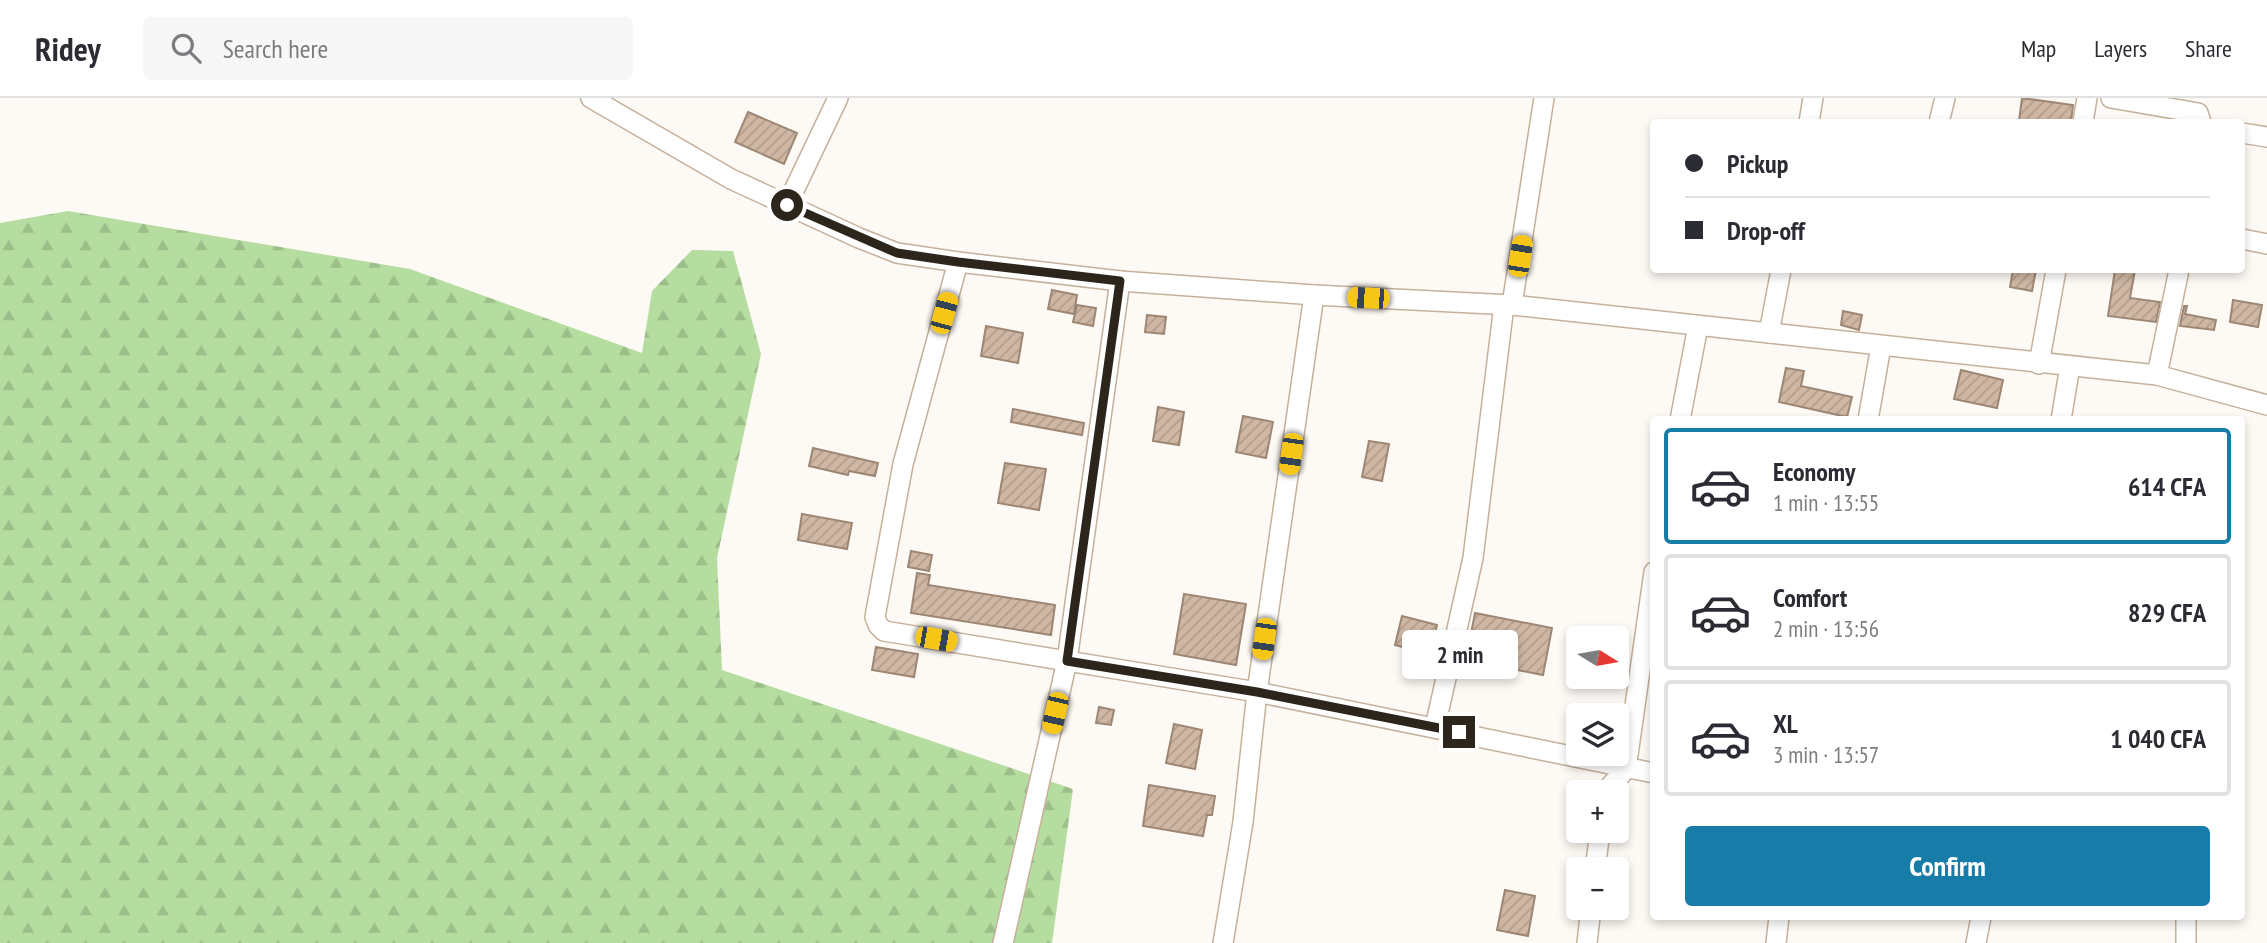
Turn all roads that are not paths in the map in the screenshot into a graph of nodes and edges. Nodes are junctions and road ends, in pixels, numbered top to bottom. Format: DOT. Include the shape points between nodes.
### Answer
graph roads {
  1 [pos="591,98"];
  2 [pos="838,98"];
  3 [pos="1544,98"];
  4 [pos="1813,98"];
  5 [pos="1945,98"];
  6 [pos="2087,98"];
  7 [pos="2111,98"];
  8 [pos="1810,119"];
  9 [pos="1940,119"];
  10 [pos="2084,119"];
  11 [pos="2200,119"];
  12 [pos="2245,134"];
  13 [pos="2267,138"];
  14 [pos="787,205"];
  15 [pos="2245,240"];
  16 [pos="2267,244"];
  17 [pos="958,262"];
  18 [pos="1780,273"];
  19 [pos="2055,273"];
  20 [pos="2178,273"];
  21 [pos="1120,281"];
  22 [pos="1314,295"];
  23 [pos="1508,305"];
  24 [pos="1698,326"];
  25 [pos="1769,333"];
  26 [pos="1881,346"];
  27 [pos="2039,364"];
  28 [pos="2070,366"];
  29 [pos="2157,374"];
  30 [pos="2267,405"];
  31 [pos="1681,416"];
  32 [pos="1869,416"];
  33 [pos="2062,416"];
  34 [pos="1650,600"];
  35 [pos="1067,661"];
  36 [pos="1257,692"];
  37 [pos="1434,727"];
  38 [pos="1626,769"];
  39 [pos="1650,772"];
  40 [pos="1616,780"];
  41 [pos="1590,920"];
  42 [pos="1779,920"];
  43 [pos="1980,920"];
  44 [pos="2186,920"];
  45 [pos="1003,943"];
  46 [pos="1223,943"];
  47 [pos="1587,943"];
  48 [pos="1776,943"];
  49 [pos="1976,943"];
  50 [pos="2186,943"];
  1 -- 14 [label="street" via="731,179"];
  2 -- 14 [label="street"];
  3 -- 23 [label="street"];
  4 -- 8 [label="street"];
  5 -- 9 [label="street"];
  6 -- 10 [label="street"];
  7 -- 11 [label="street" via="2198,113"];
  12 -- 13 [label="street"];
  14 -- 17 [label="street" via="897,253"];
  15 -- 16 [label="street"];
  17 -- 21 [label="street"];
  17 -- 35 [label="street" via="903,464 875,617 884,631"];
  18 -- 25 [label="street"];
  19 -- 27 [label="street"];
  20 -- 29 [label="street"];
  21 -- 22 [label="street"];
  21 -- 35 [label="street"];
  22 -- 23 [label="street"];
  22 -- 36 [label="street"];
  23 -- 24 [label="street"];
  23 -- 37 [label="street" via="1473,558"];
  24 -- 25 [label="street"];
  24 -- 31 [label="street"];
  25 -- 26 [label="street"];
  26 -- 27 [label="street"];
  26 -- 32 [label="street"];
  27 -- 28 [label="street"];
  28 -- 29 [label="street"];
  28 -- 33 [label="street"];
  29 -- 30 [label="street"];
  34 -- 38 [label="street"];
  35 -- 36 [label="street"];
  35 -- 45 [label="street"];
  36 -- 37 [label="street"];
  36 -- 46 [label="street" via="1243,822"];
  37 -- 38 [label="street"];
  38 -- 39 [label="street"];
  38 -- 40 [label="street"];
  41 -- 47 [label="street"];
  42 -- 48 [label="street"];
  43 -- 49 [label="street"];
  44 -- 50 [label="street"];
}
